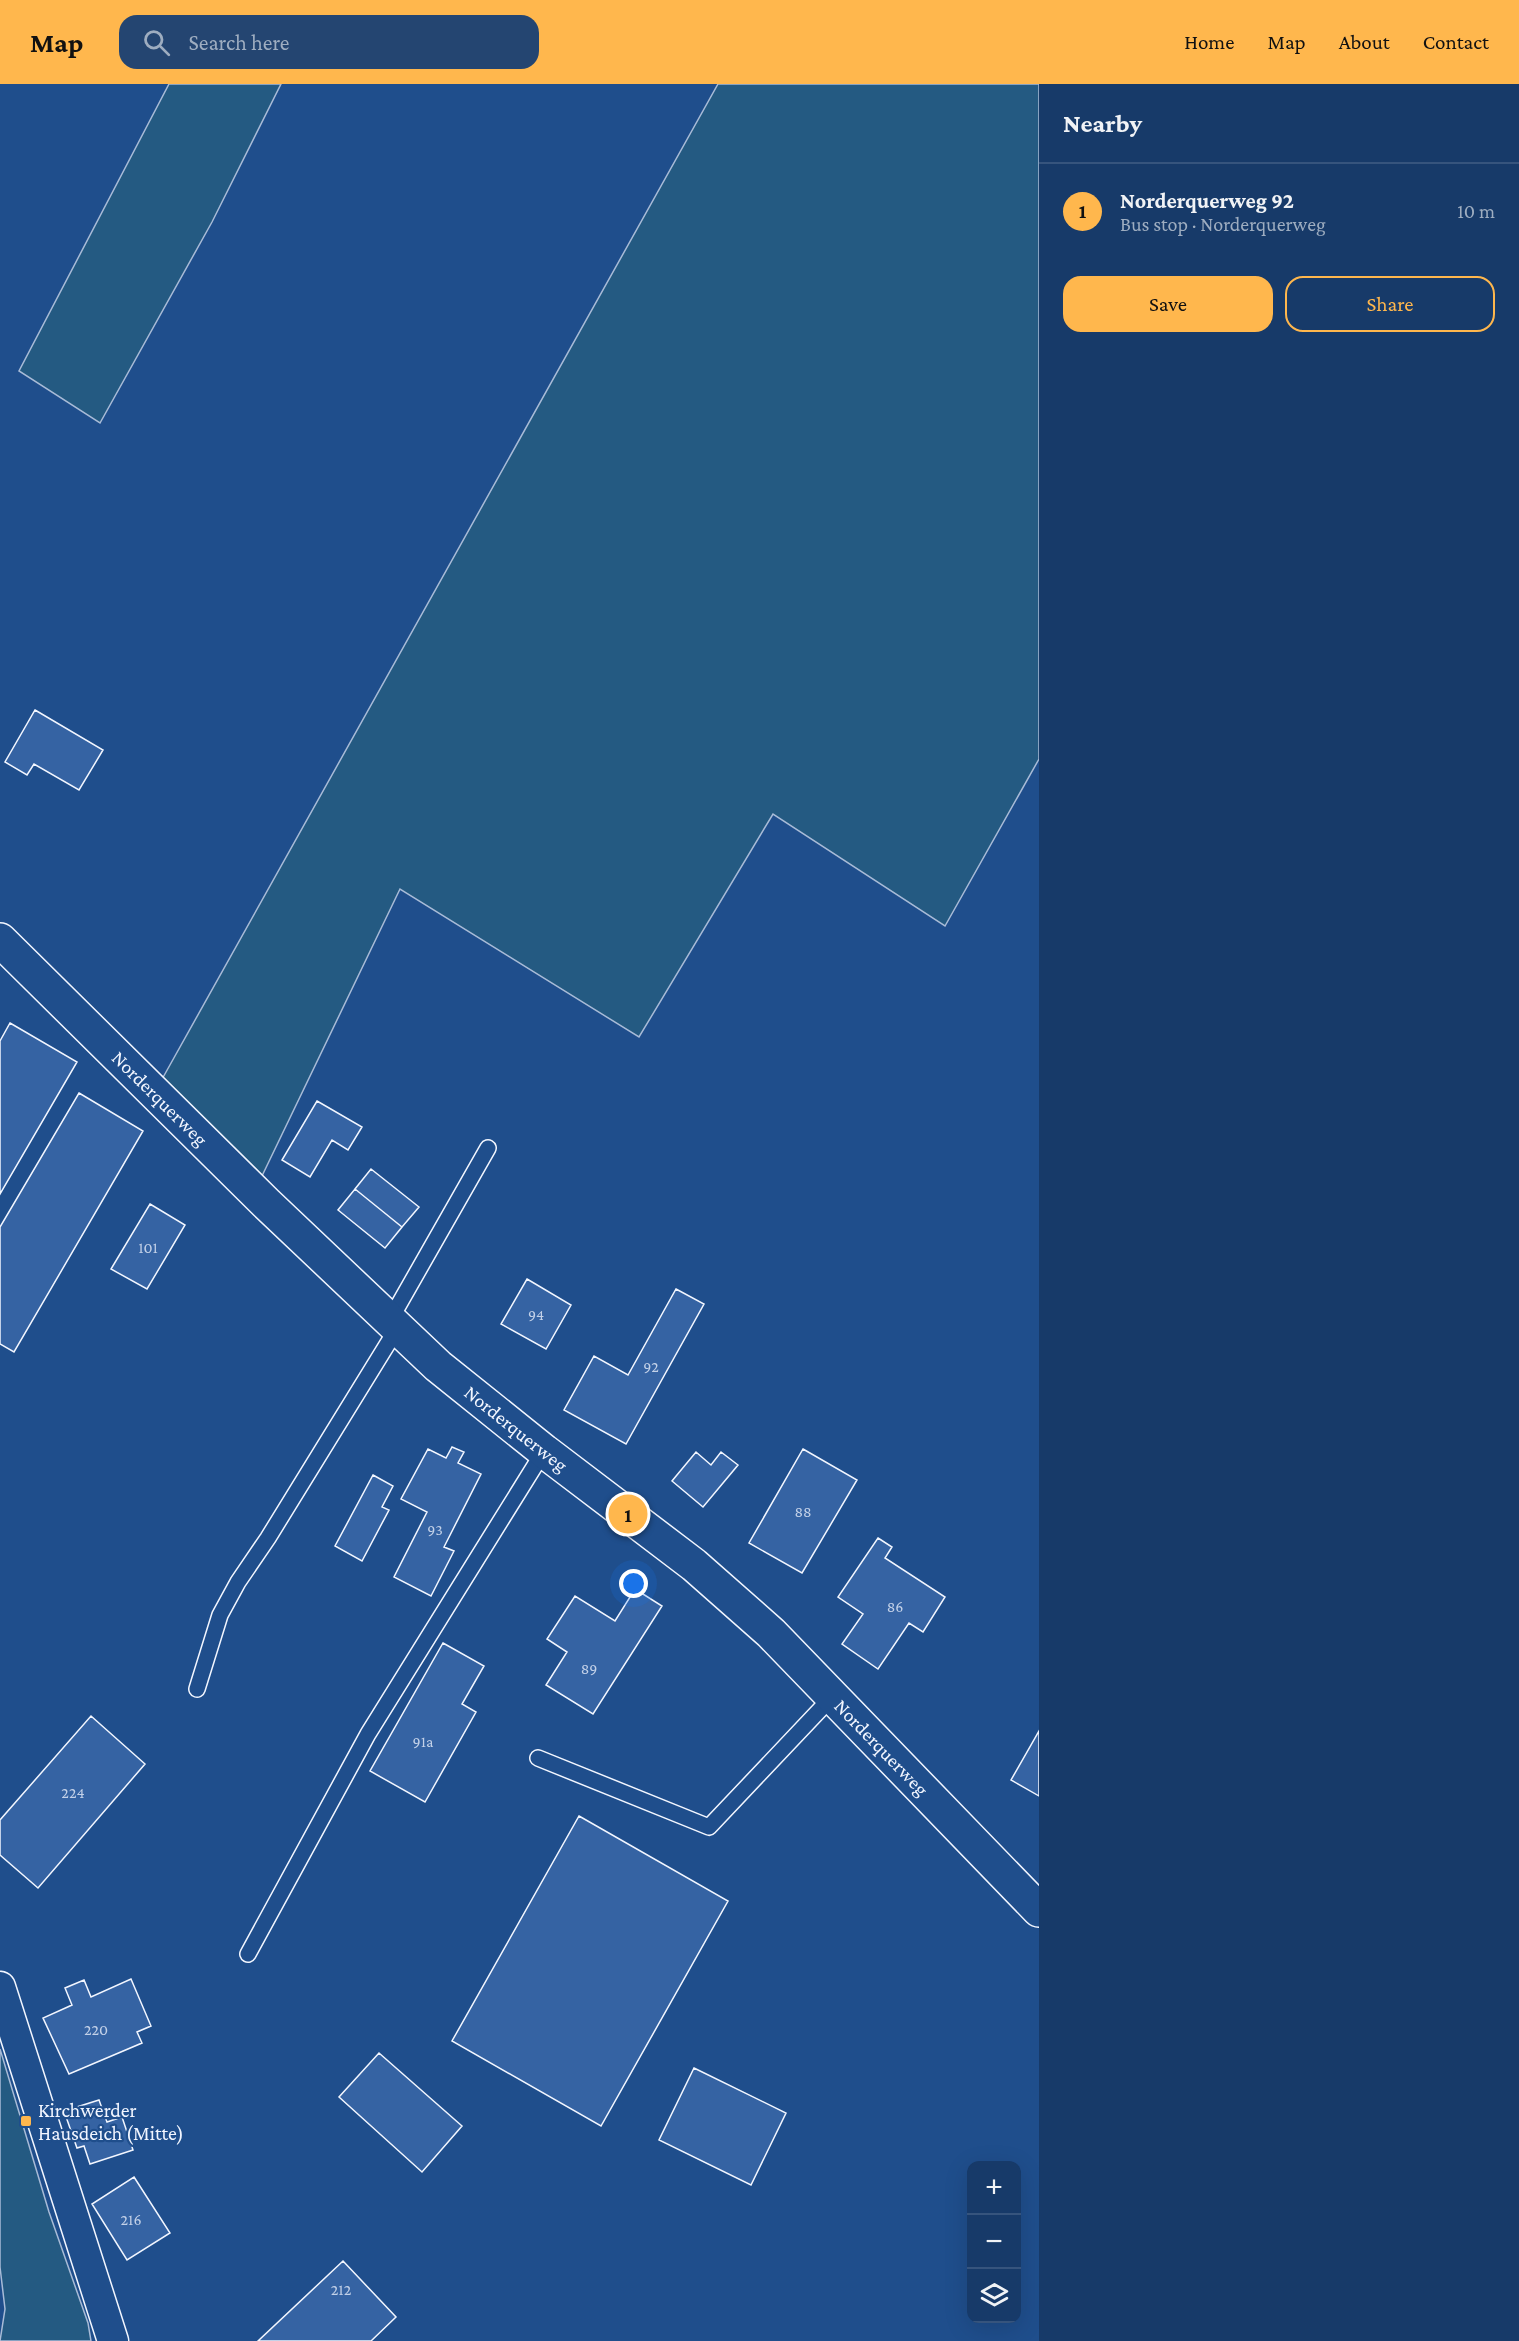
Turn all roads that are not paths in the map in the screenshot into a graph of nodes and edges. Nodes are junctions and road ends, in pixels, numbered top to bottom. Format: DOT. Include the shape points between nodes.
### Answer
graph roads {
  1 [pos="0,940"];
  2 [pos="488,1148"];
  3 [pos="394,1324"];
  4 [pos="544,1451"];
  5 [pos="197,1689"];
  6 [pos="832,1697"];
  7 [pos="538,1758"];
  8 [pos="1039,1910"];
  9 [pos="248,1954"];
  10 [pos="0,1988"];
  11 [pos="113,2341"];
  1 -- 3 [label="street, Norderquerweg"];
  2 -- 3 [label="lane"];
  3 -- 4 [label="street, Norderquerweg" via="438,1366"];
  3 -- 5 [label="lane" via="220,1615"];
  4 -- 6 [label="street, Norderquerweg" via="694,1565 771,1633"];
  4 -- 9 [label="lane" via="368,1734"];
  6 -- 7 [label="lane" via="709,1827"];
  6 -- 8 [label="street, Norderquerweg"];
  10 -- 11 [label="street"];
}
